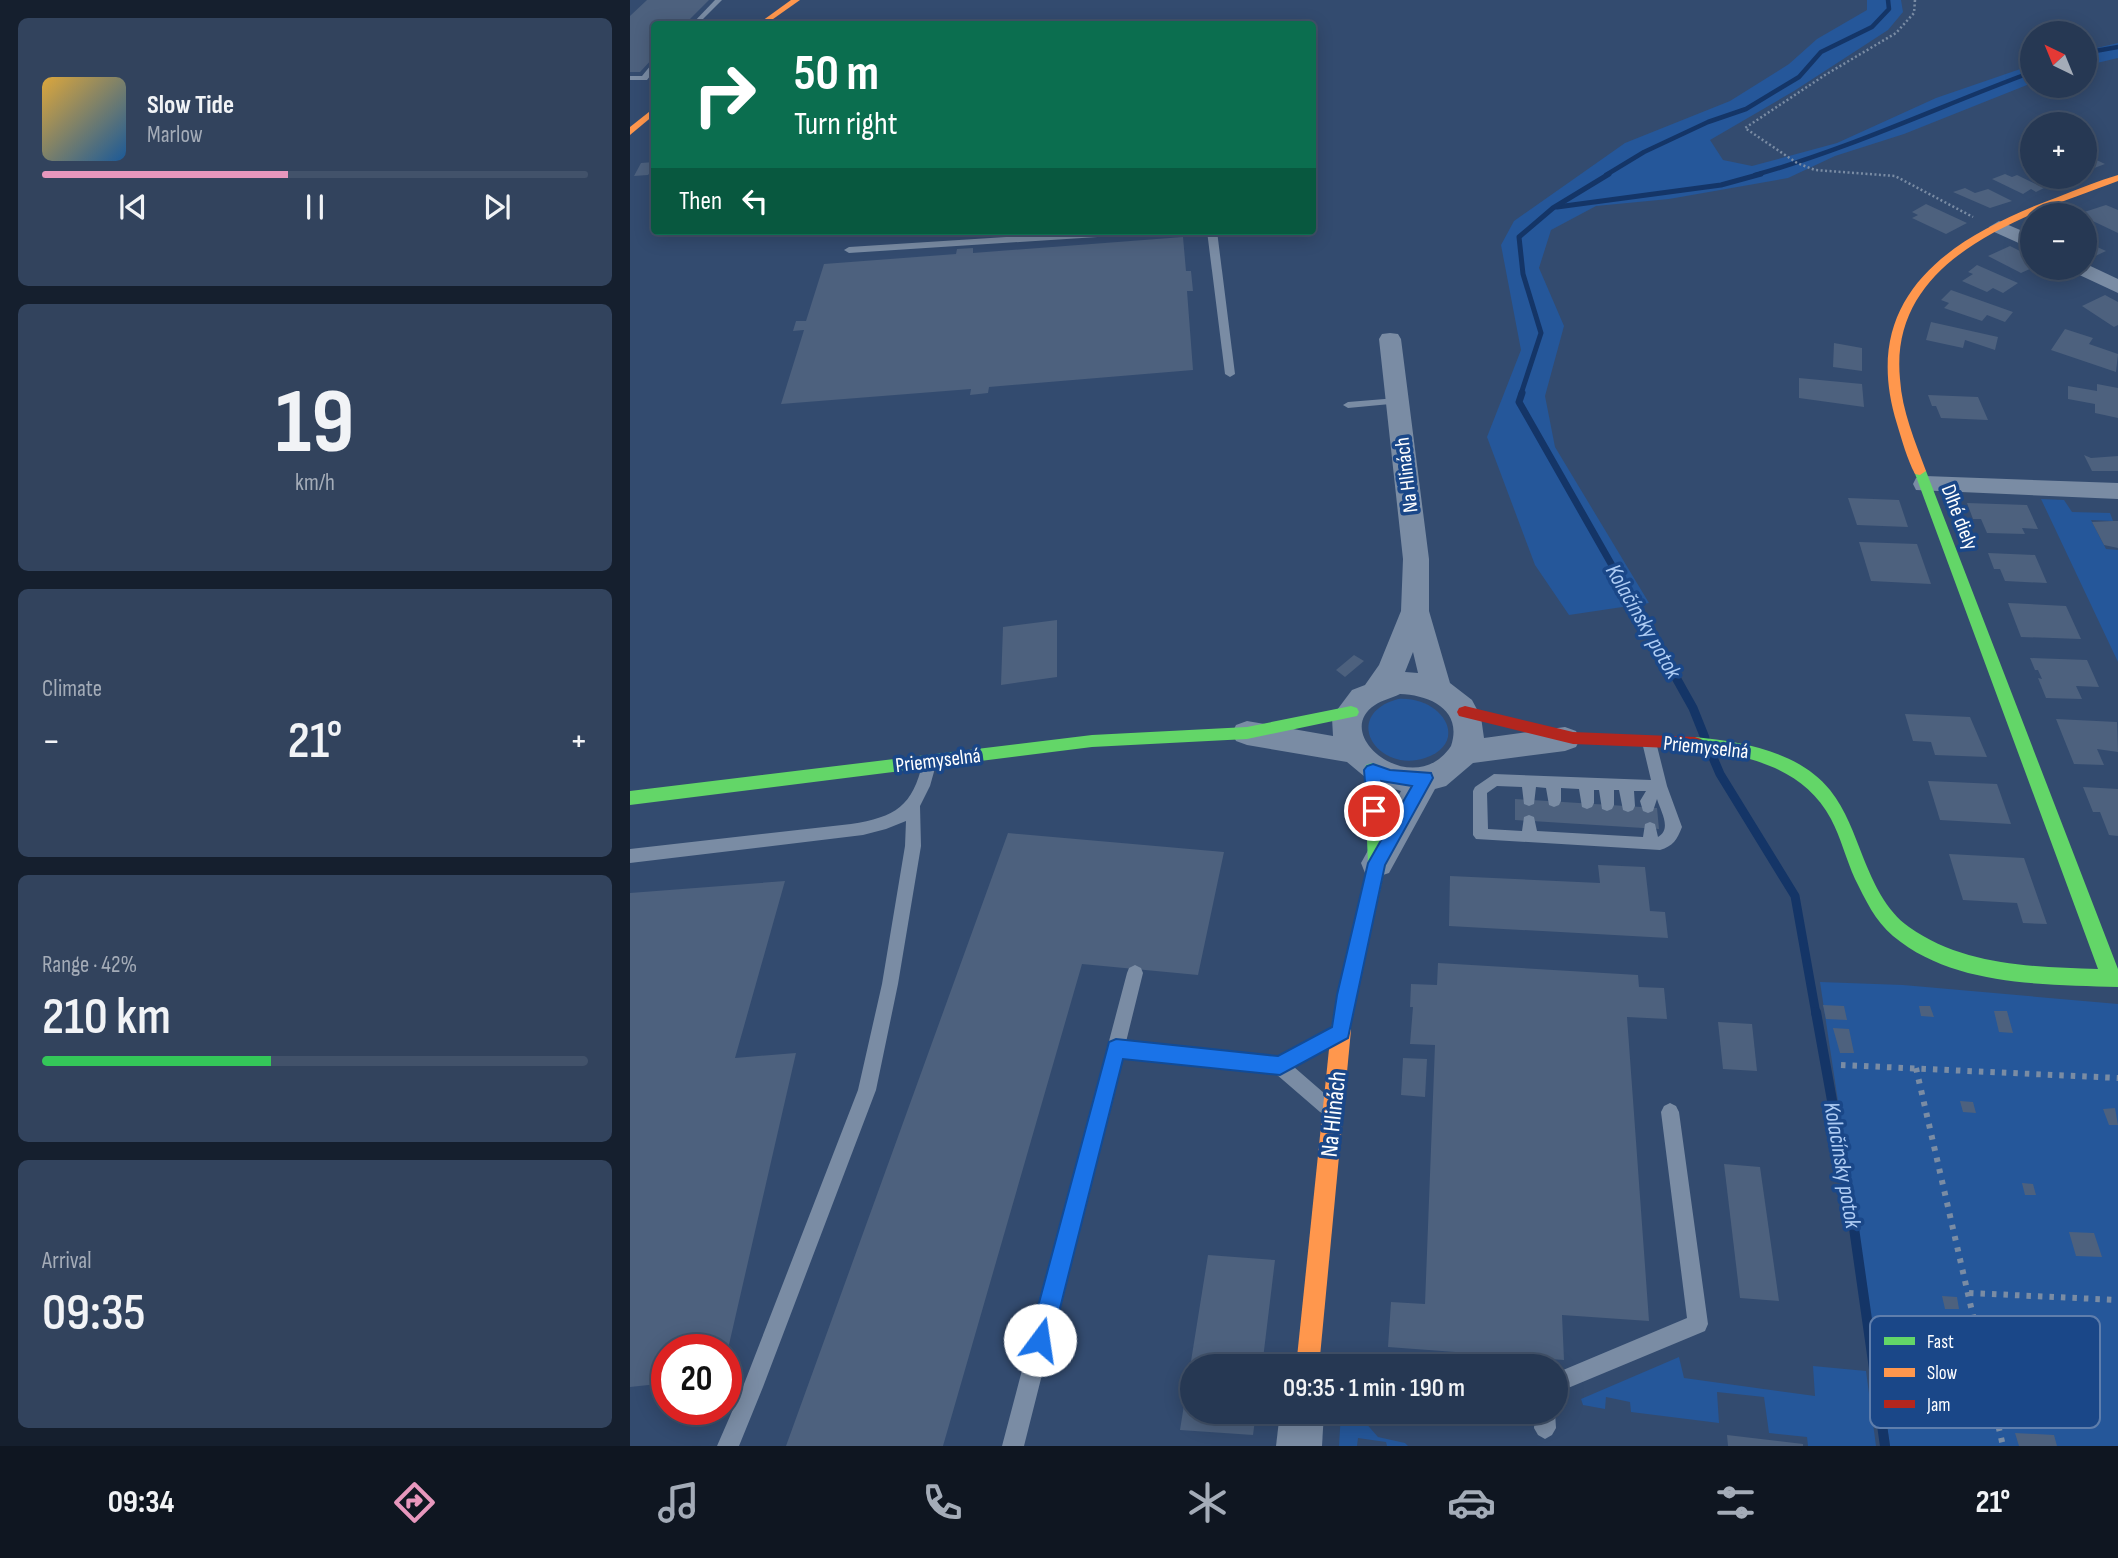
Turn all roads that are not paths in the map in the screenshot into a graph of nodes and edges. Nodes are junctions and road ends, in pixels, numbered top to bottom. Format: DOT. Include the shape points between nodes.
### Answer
graph roads {
  1 [pos="719,0"];
  2 [pos="796,0"];
  3 [pos="698,21"];
  4 [pos="766,21"];
  5 [pos="651,70"];
  6 [pos="630,78"];
  7 [pos="651,114"];
  8 [pos="630,132"];
  9 [pos="2118,177"];
  10 [pos="1997,227"];
  11 [pos="1082,235"];
  12 [pos="1213,235"];
  13 [pos="2020,238"];
  14 [pos="849,250"];
  15 [pos="2097,276"];
  16 [pos="2118,287"];
  17 [pos="1390,339"];
  18 [pos="1230,374"];
  19 [pos="1397,401"];
  20 [pos="1348,405"];
  21 [pos="1925,484"];
  22 [pos="2118,491"];
  23 [pos="1415,611"];
  24 [pos="1378,688"];
  25 [pos="1437,688"];
  26 [pos="1351,712"];
  27 [pos="1465,712"];
  28 [pos="1247,733"];
  29 [pos="1573,738"];
  30 [pos="1649,742"];
  31 [pos="1465,752"];
  32 [pos="930,761"];
  33 [pos="1362,761"];
  34 [pos="1425,778"];
  35 [pos="1528,781"];
  36 [pos="1553,782"];
  37 [pos="1586,784"];
  38 [pos="1606,784"];
  39 [pos="1626,785"];
  40 [pos="1660,786"];
  41 [pos="630,798"];
  42 [pos="1529,800"];
  43 [pos="1554,801"];
  44 [pos="1587,803"];
  45 [pos="914,804"];
  46 [pos="1607,805"];
  47 [pos="1628,806"];
  48 [pos="1648,807"];
  49 [pos="1529,821"];
  50 [pos="1555,822"];
  51 [pos="1530,838"];
  52 [pos="1556,839"];
  53 [pos="630,856"];
  54 [pos="1377,863"];
  55 [pos="1135,973"];
  56 [pos="2115,978"];
  57 [pos="1341,1032"];
  58 [pos="1116,1049"];
  59 [pos="1280,1066"];
  60 [pos="1671,1112"];
  61 [pos="1333,1113"];
  62 [pos="1308,1354"];
  63 [pos="1568,1378"];
  64 [pos="1302,1424"];
  65 [pos="728,1446"];
  66 [pos="1013,1446"];
  67 [pos="1299,1446"];
  1 -- 3 [label="lane"];
  2 -- 4 [label="street"];
  5 -- 6 [label="lane" via="644,78"];
  7 -- 8 [label="street"];
  9 -- 10 [label="street, Dlhé diely"];
  10 -- 13 [label="street"];
  10 -- 21 [label="street, Dlhé diely" via="1932,268 1912,292 1894,329 1892,386"];
  11 -- 14 [label="lane"];
  12 -- 18 [label="lane"];
  15 -- 16 [label="street"];
  17 -- 19 [label="street, Na Hlinách"];
  19 -- 20 [label="lane"];
  19 -- 23 [label="street, Na Hlinách" via="1416,559"];
  21 -- 22 [label="street"];
  21 -- 56 [label="street, Dlhé diely"];
  23 -- 24 [label="street, Na Hlinách" via="1392,669"];
  23 -- 25 [label="street, Na Hlinách"];
  24 -- 25 [label="street" via="1397,683"];
  24 -- 26 [label="street"];
  25 -- 27 [label="street, Priemyselná"];
  26 -- 28 [label="street, Priemyselná"];
  26 -- 33 [label="street" via="1347,738"];
  27 -- 29 [label="street, Priemyselná"];
  27 -- 31 [label="street" via="1470,725"];
  28 -- 32 [label="street, Priemyselná" via="1130,737"];
  28 -- 33 [label="street, Priemyselná"];
  29 -- 30 [label="street, Priemyselná"];
  29 -- 31 [label="street, Priemyselná"];
  30 -- 40 [label="lane"];
  30 -- 56 [label="street, Priemyselná" via="1762,753 1797,771 1818,788 1842,820 1869,895 1885,916 1913,941 1943,958 2024,974"];
  31 -- 34 [label="street, Priemyselná" via="1455,764"];
  32 -- 41 [label="street, Priemyselná"];
  32 -- 45 [label="lane"];
  33 -- 34 [label="street, Priemyselná" via="1389,777"];
  33 -- 54 [label="street, Na Hlinách"];
  34 -- 54 [label="street, Na Hlinách"];
  35 -- 36 [label="lane"];
  35 -- 42 [label="lane"];
  35 -- 51 [label="lane" via="1494,780 1480,791 1481,835"];
  36 -- 37 [label="lane"];
  36 -- 43 [label="lane"];
  37 -- 38 [label="lane"];
  37 -- 44 [label="lane"];
  38 -- 39 [label="lane"];
  38 -- 46 [label="lane"];
  39 -- 40 [label="lane"];
  39 -- 47 [label="lane"];
  40 -- 48 [label="lane" via="1647,801"];
  40 -- 52 [label="lane" via="1674,827 1670,838 1660,844 1650,835 1631,834 1589,832"];
  45 -- 53 [label="lane" via="898,818 875,825"];
  45 -- 65 [label="lane" via="913,846 867,1090"];
  49 -- 51 [label="lane"];
  50 -- 52 [label="lane"];
  51 -- 52 [label="lane"];
  54 -- 57 [label="street, Na Hlinách"];
  55 -- 58 [label="lane"];
  57 -- 59 [label="lane"];
  57 -- 61 [label="street, Na Hlinách"];
  58 -- 59 [label="lane"];
  58 -- 66 [label="lane"];
  59 -- 61 [label="lane"];
  60 -- 63 [label="lane" via="1698,1324"];
  61 -- 62 [label="street, Na Hlinách"];
  64 -- 67 [label="street"];
}
